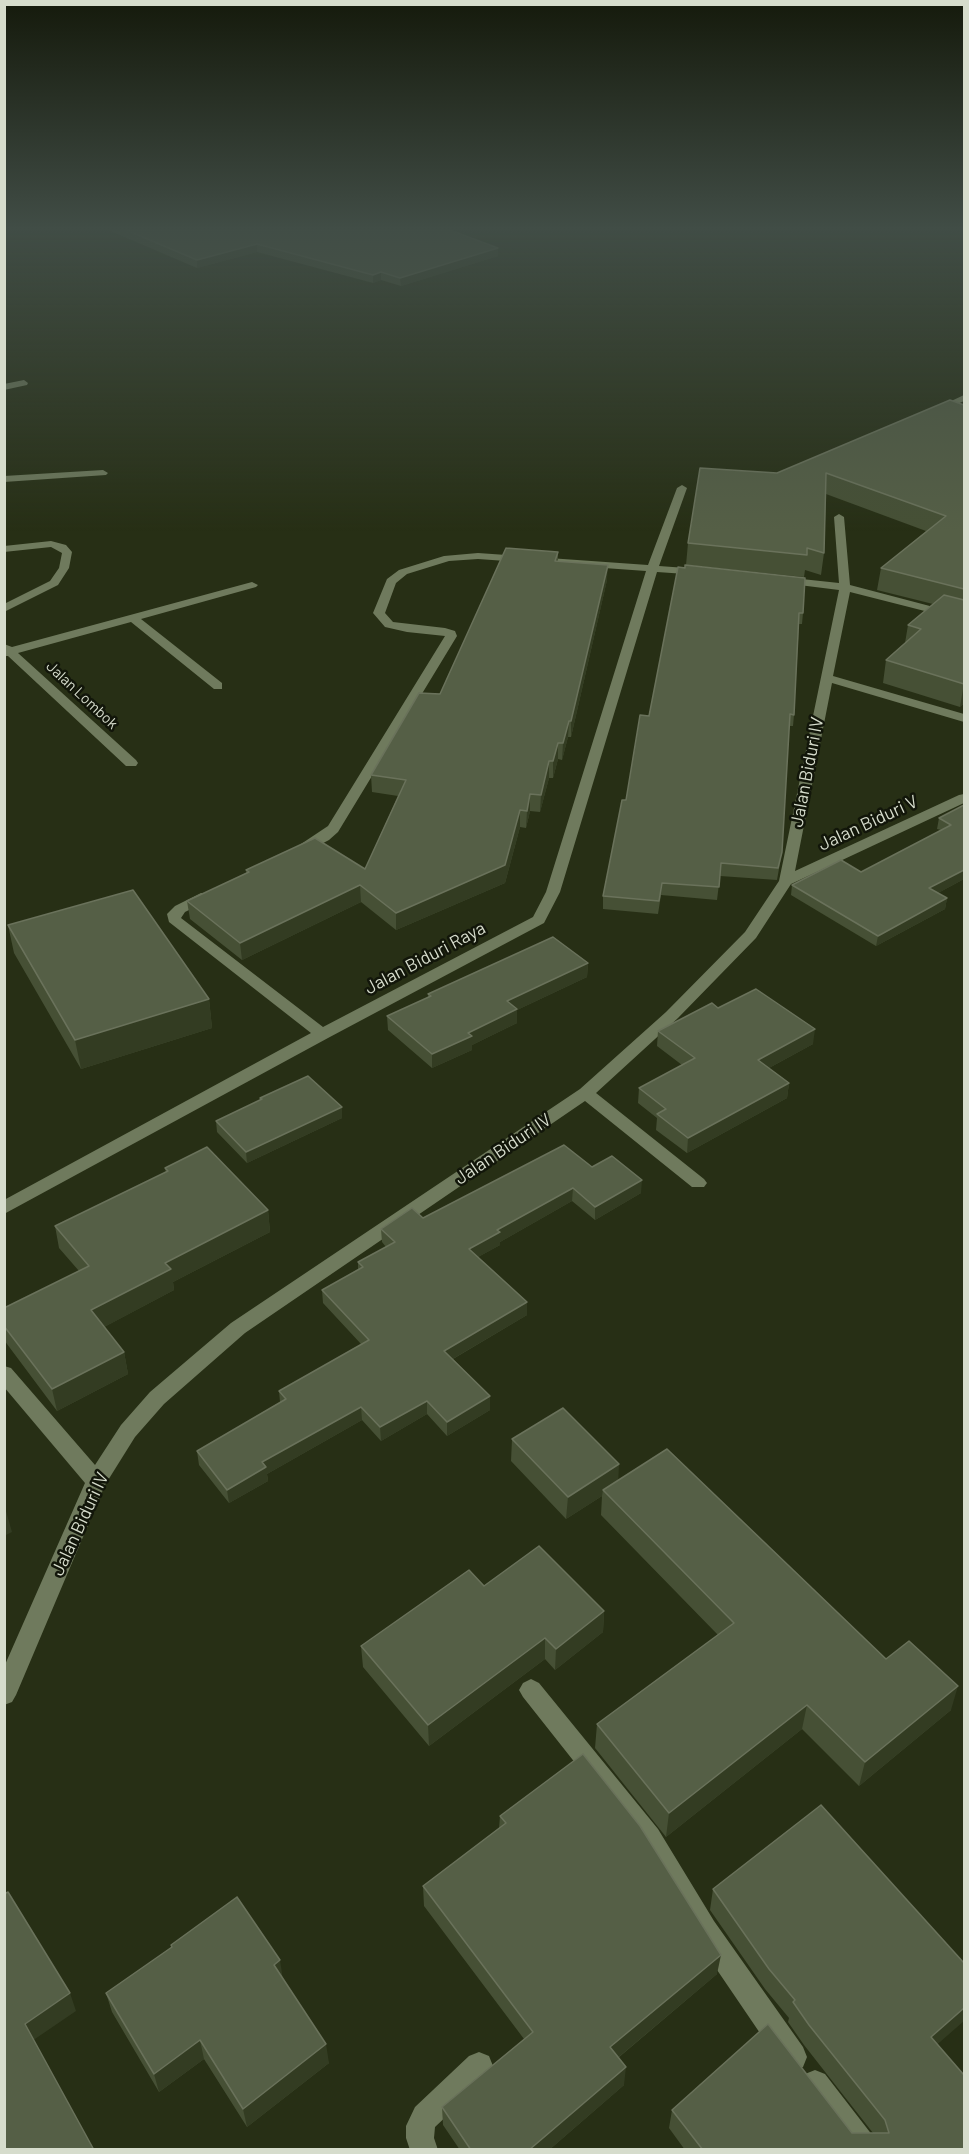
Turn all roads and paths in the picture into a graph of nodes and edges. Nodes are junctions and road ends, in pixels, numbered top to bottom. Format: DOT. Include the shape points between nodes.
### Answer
graph roads {
  1 [pos="24,383"];
  2 [pos="4,387"];
  3 [pos="964,398"];
  4 [pos="921,417"];
  5 [pos="103,473"];
  6 [pos="4,479"];
  7 [pos="682,488"];
  8 [pos="839,517"];
  9 [pos="4,549"];
  10 [pos="652,567"];
  11 [pos="709,573"];
  12 [pos="766,579"];
  13 [pos="252,585"];
  14 [pos="845,587"];
  15 [pos="4,609"];
  16 [pos="132,616"];
  17 [pos="964,618"];
  18 [pos="7,650"];
  19 [pos="826,678"];
  20 [pos="218,686"];
  21 [pos="964,718"];
  22 [pos="131,763"];
  23 [pos="964,798"];
  24 [pos="283,858"];
  25 [pos="786,880"];
  26 [pos="221,888"];
  27 [pos="322,1034"];
  28 [pos="586,1094"];
  29 [pos="698,1183"];
  30 [pos="4,1209"];
  31 [pos="4,1373"];
  32 [pos="96,1481"];
  33 [pos="531,1689"];
  34 [pos="4,1695"];
  35 [pos="480,2066"];
  36 [pos="424,2150"];
  37 [pos="866,2150"];
  1 -- 2 [label="street"];
  3 -- 4 [label="street"];
  5 -- 6 [label="street"];
  7 -- 10 [label="street, Jalan Biduri Raya"];
  8 -- 14 [label="street, Jalan Biduri IV"];
  9 -- 15 [label="street" via="51,544 67,552 64,568 54,583"];
  10 -- 11 [label="street"];
  10 -- 24 [label="street" via="478,556 419,565 391,581 379,613 389,625 445,631 451,636 333,829"];
  10 -- 27 [label="street, Jalan Biduri Raya" via="553,892 539,920"];
  12 -- 14 [label="street"];
  13 -- 16 [label="street"];
  14 -- 17 [label="street"];
  14 -- 19 [label="street, Jalan Biduri IV"];
  16 -- 18 [label="street"];
  16 -- 20 [label="street"];
  18 -- 22 [label="street, Jalan Lombok"];
  19 -- 21 [label="street"];
  19 -- 25 [label="street, Jalan Biduri IV"];
  23 -- 25 [label="street, Jalan Biduri V"];
  25 -- 28 [label="street, Jalan Biduri IV" via="751,935"];
  26 -- 27 [label="street" via="180,909 174,919"];
  27 -- 30 [label="street, Jalan Biduri Raya"];
  28 -- 29 [label="street"];
  28 -- 32 [label="street, Jalan Biduri IV" via="238,1329 157,1398 128,1431"];
  31 -- 32 [label="street"];
  32 -- 34 [label="street, Jalan Biduri IV"];
  33 -- 37 [label="street" via="649,1838 705,1930 792,2056"];
  35 -- 36 [label="street" via="425,2117 420,2126"];
}
